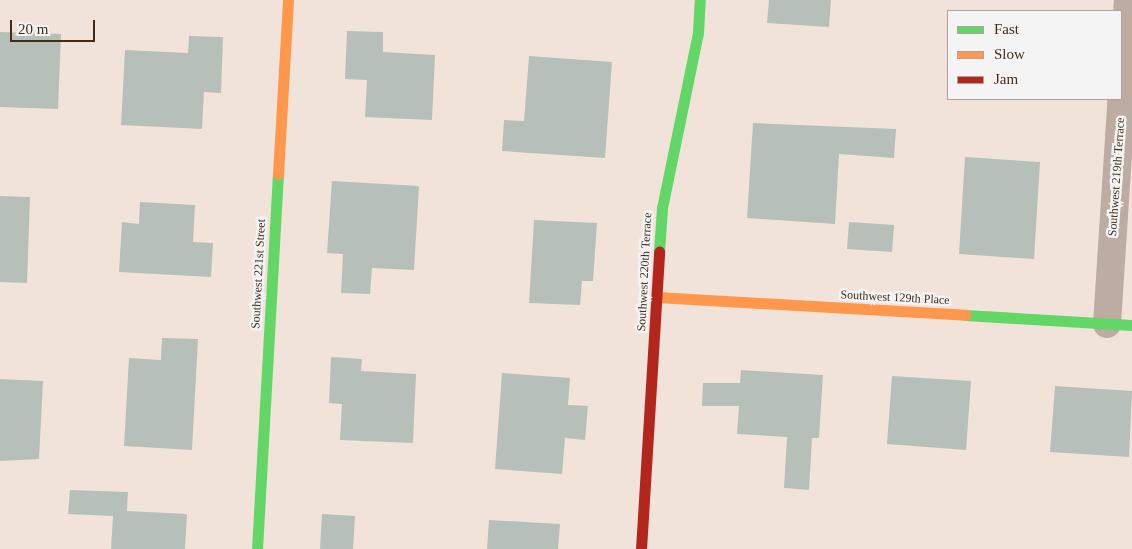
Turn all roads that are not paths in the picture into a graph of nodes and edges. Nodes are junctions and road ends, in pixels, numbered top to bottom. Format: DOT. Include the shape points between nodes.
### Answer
graph roads {
  1 [pos="288,0"];
  2 [pos="700,0"];
  3 [pos="1128,0"];
  4 [pos="657,297"];
  5 [pos="1120,324"];
  6 [pos="257,549"];
  7 [pos="641,549"];
  1 -- 6 [label="street, Southwest 221st Street"];
  2 -- 4 [label="street, Southwest 220th Terrace" via="698,33 662,208"];
  3 -- 5 [label="street, Southwest 219th Terrace"];
  4 -- 5 [label="street, Southwest 129th Place"];
  4 -- 7 [label="street, Southwest 220th Terrace"];
}
